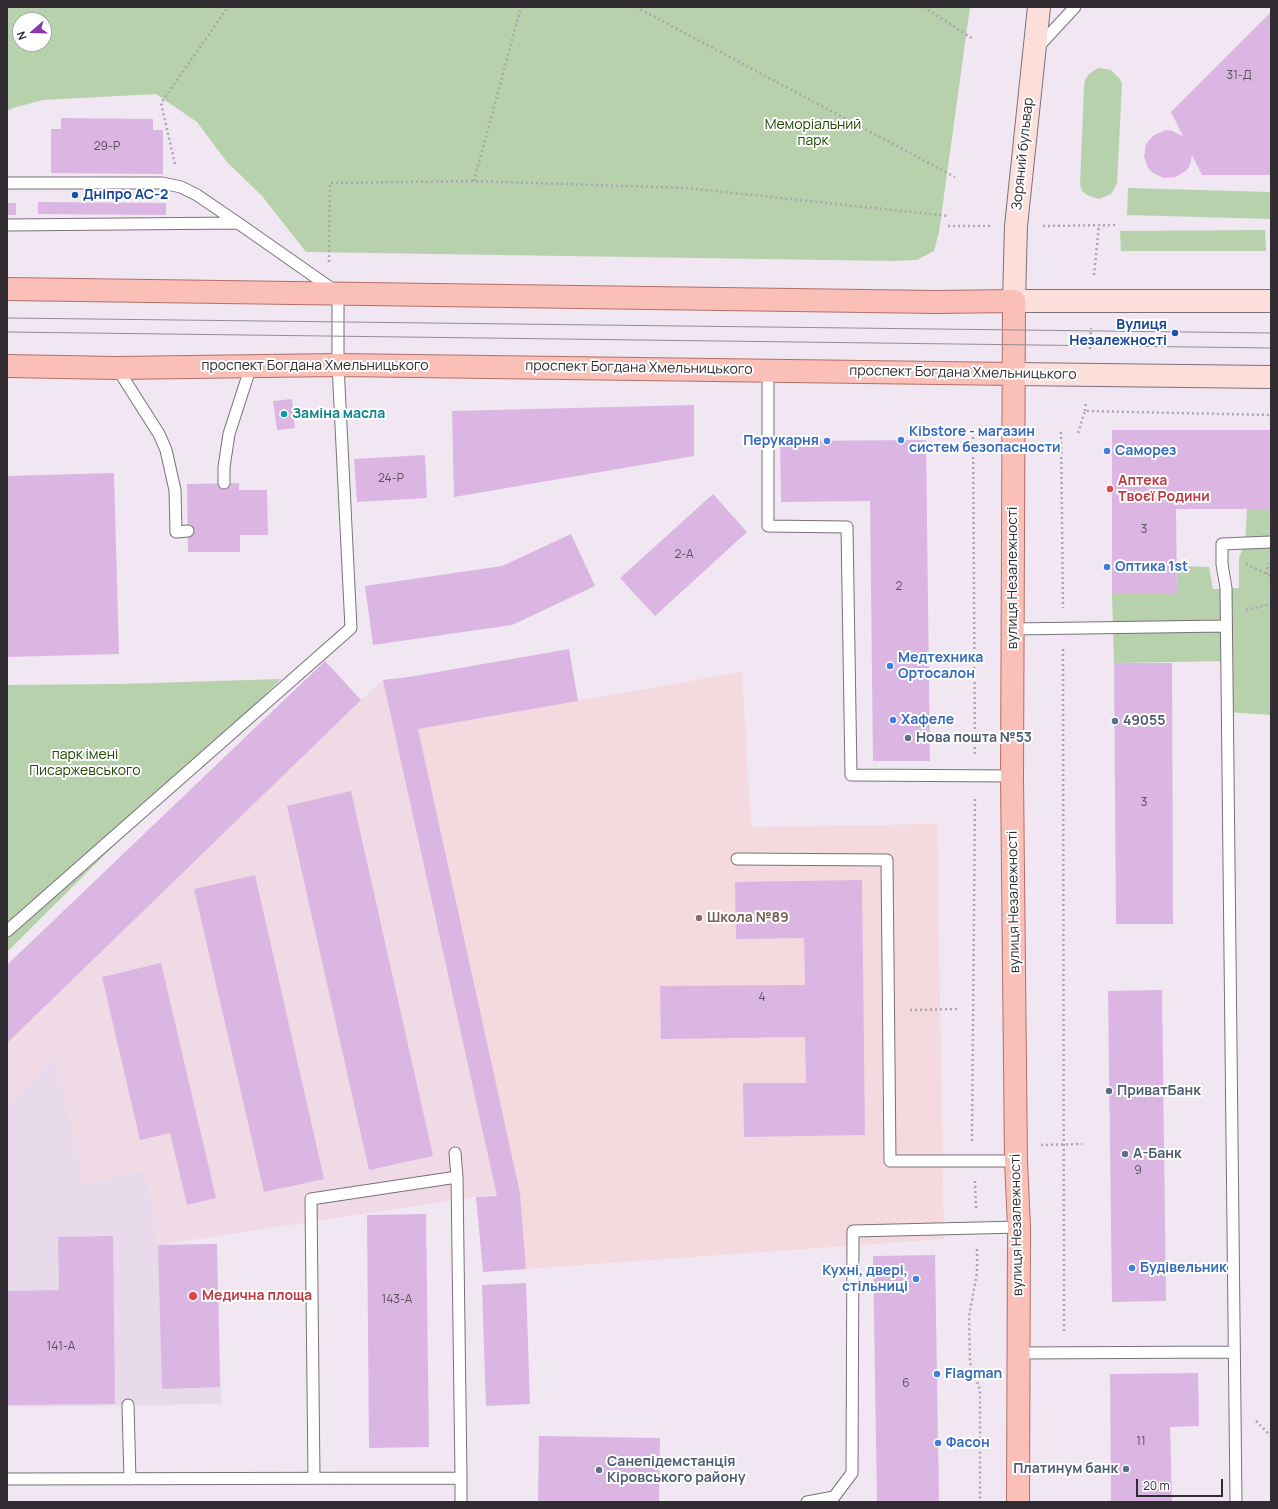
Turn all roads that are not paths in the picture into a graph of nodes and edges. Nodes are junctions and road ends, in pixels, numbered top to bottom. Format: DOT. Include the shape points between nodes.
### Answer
graph roads {
  1 [pos="1039,7"];
  2 [pos="1076,7"];
  3 [pos="1034,52"];
  4 [pos="7,183"];
  5 [pos="238,223"];
  6 [pos="7,225"];
  7 [pos="7,289"];
  8 [pos="338,292"];
  9 [pos="1014,301"];
  10 [pos="1271,301"];
  11 [pos="338,365"];
  12 [pos="7,366"];
  13 [pos="251,366"];
  14 [pos="117,368"];
  15 [pos="768,370"];
  16 [pos="1014,374"];
  17 [pos="1271,377"];
  18 [pos="224,484"];
  19 [pos="188,531"];
  20 [pos="1271,542"];
  21 [pos="1226,626"];
  22 [pos="1013,630"];
  23 [pos="1012,776"];
  24 [pos="737,859"];
  25 [pos="7,931"];
  26 [pos="455,1153"];
  27 [pos="1016,1161"];
  28 [pos="457,1177"];
  29 [pos="1019,1227"];
  30 [pos="1234,1352"];
  31 [pos="1018,1353"];
  32 [pos="128,1405"];
  33 [pos="314,1478"];
  34 [pos="461,1478"];
  35 [pos="7,1479"];
  36 [pos="130,1479"];
  37 [pos="461,1502"];
  38 [pos="808,1502"];
  39 [pos="1018,1502"];
  40 [pos="1236,1502"];
  1 -- 3 [label="main road, Зоряний бульвар"];
  2 -- 3 [label="lane"];
  3 -- 9 [label="main road, Зоряний бульвар" via="1016,226"];
  4 -- 5 [label="lane" via="162,184 181,187"];
  5 -- 6 [label="lane"];
  5 -- 8 [label="lane"];
  7 -- 8 [label="main road"];
  8 -- 9 [label="main road" via="936,302"];
  8 -- 11 [label="lane"];
  9 -- 10 [label="main road"];
  9 -- 16 [label="main road, вулиця Незалежності"];
  11 -- 13 [label="main road, проспект Богдана Хмельницького"];
  11 -- 15 [label="main road, проспект Богдана Хмельницького"];
  11 -- 25 [label="lane" via="351,628"];
  12 -- 14 [label="main road, проспект Богдана Хмельницького"];
  13 -- 14 [label="main road, проспект Богдана Хмельницького"];
  13 -- 18 [label="lane" via="229,434"];
  14 -- 19 [label="lane" via="159,434 166,450 175,490 176,532"];
  15 -- 16 [label="main road, проспект Богдана Хмельницького"];
  15 -- 23 [label="lane" via="768,526 847,527 852,775"];
  16 -- 17 [label="main road, проспект Богдана Хмельницького"];
  16 -- 22 [label="main road, вулиця Незалежності"];
  20 -- 21 [label="lane" via="1222,544"];
  21 -- 22 [label="lane"];
  21 -- 30 [label="lane"];
  22 -- 23 [label="main road, вулиця Незалежності"];
  23 -- 27 [label="main road, вулиця Незалежності"];
  24 -- 27 [label="lane" via="887,860 890,1161"];
  26 -- 28 [label="lane"];
  27 -- 29 [label="main road, вулиця Незалежності"];
  28 -- 33 [label="lane" via="311,1199"];
  28 -- 34 [label="lane"];
  29 -- 31 [label="main road, вулиця Незалежності"];
  29 -- 38 [label="lane" via="853,1231 852,1473 834,1497"];
  30 -- 31 [label="lane"];
  30 -- 40 [label="lane"];
  31 -- 39 [label="main road, вулиця Незалежності"];
  32 -- 36 [label="lane"];
  33 -- 34 [label="lane"];
  33 -- 36 [label="lane"];
  34 -- 37 [label="lane"];
  35 -- 36 [label="lane"];
}
